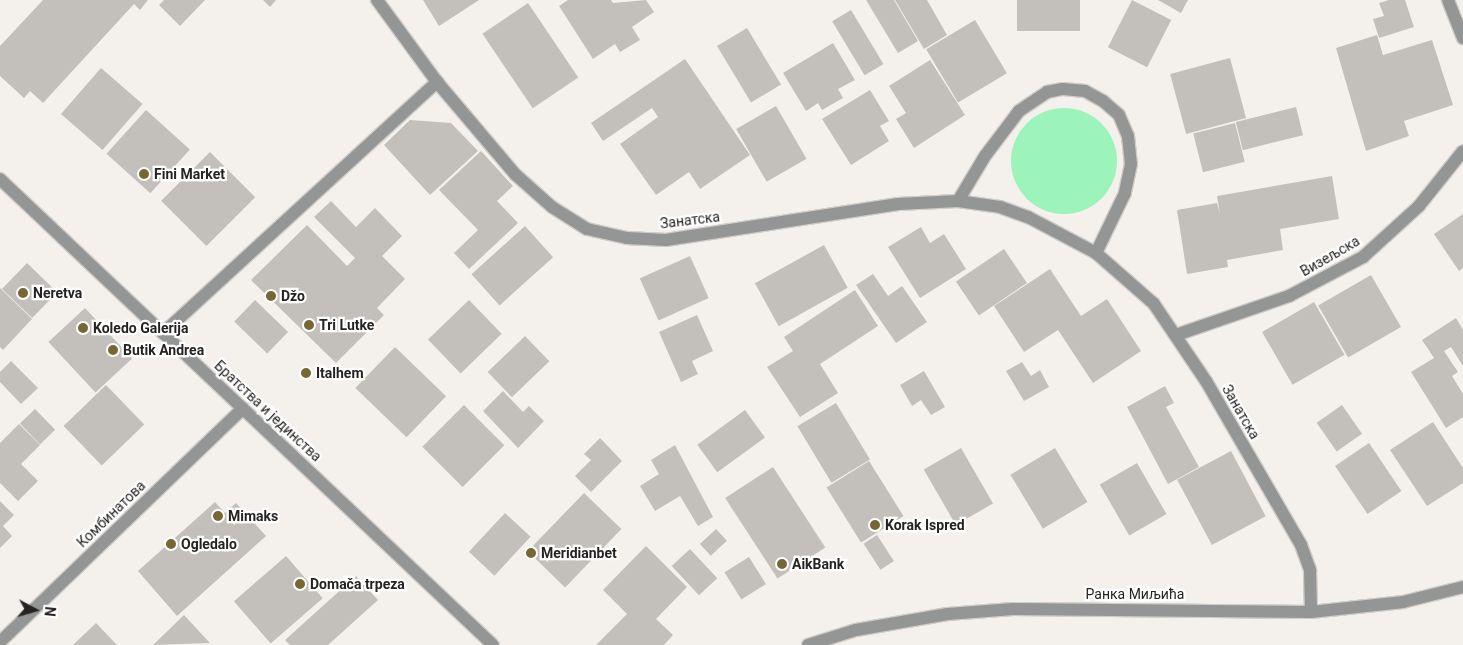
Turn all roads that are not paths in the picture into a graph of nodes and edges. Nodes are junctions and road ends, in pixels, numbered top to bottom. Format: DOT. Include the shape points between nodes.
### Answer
graph roads {
  1 [pos="377,0"];
  2 [pos="1448,0"];
  3 [pos="1463,38"];
  4 [pos="438,82"];
  5 [pos="1463,151"];
  6 [pos="0,179"];
  7 [pos="958,201"];
  8 [pos="1096,253"];
  9 [pos="162,333"];
  10 [pos="1176,335"];
  11 [pos="243,408"];
  12 [pos="1463,587"];
  13 [pos="1311,612"];
  14 [pos="0,642"];
  15 [pos="493,645"];
  16 [pos="808,645"];
  1 -- 4 [label="street, Занатска"];
  2 -- 3 [label="street"];
  4 -- 7 [label="street, Занатска" via="516,175 552,208 587,229 626,238 666,240 898,204"];
  4 -- 9 [label="street"];
  5 -- 10 [label="street, Визељска" via="1419,206 1363,256 1289,296"];
  6 -- 9 [label="street, Братства и јединства"];
  7 -- 8 [label="street, Занатска" via="1000,207 1028,217"];
  7 -- 8 [label="street" via="985,156 1019,110 1047,92 1063,89 1085,92 1103,101 1119,116 1128,136 1131,164 1125,193"];
  8 -- 10 [label="street, Занатска" via="1154,304"];
  9 -- 11 [label="street, Братства и јединства"];
  10 -- 13 [label="street, Занатска" via="1301,545 1310,570"];
  11 -- 14 [label="street, Комбинатова"];
  11 -- 15 [label="street, Братства и јединства"];
  12 -- 13 [label="street, Ранка Миљића" via="1403,602"];
  13 -- 16 [label="street, Ранка Миљића" via="1013,609 900,622"];
}
